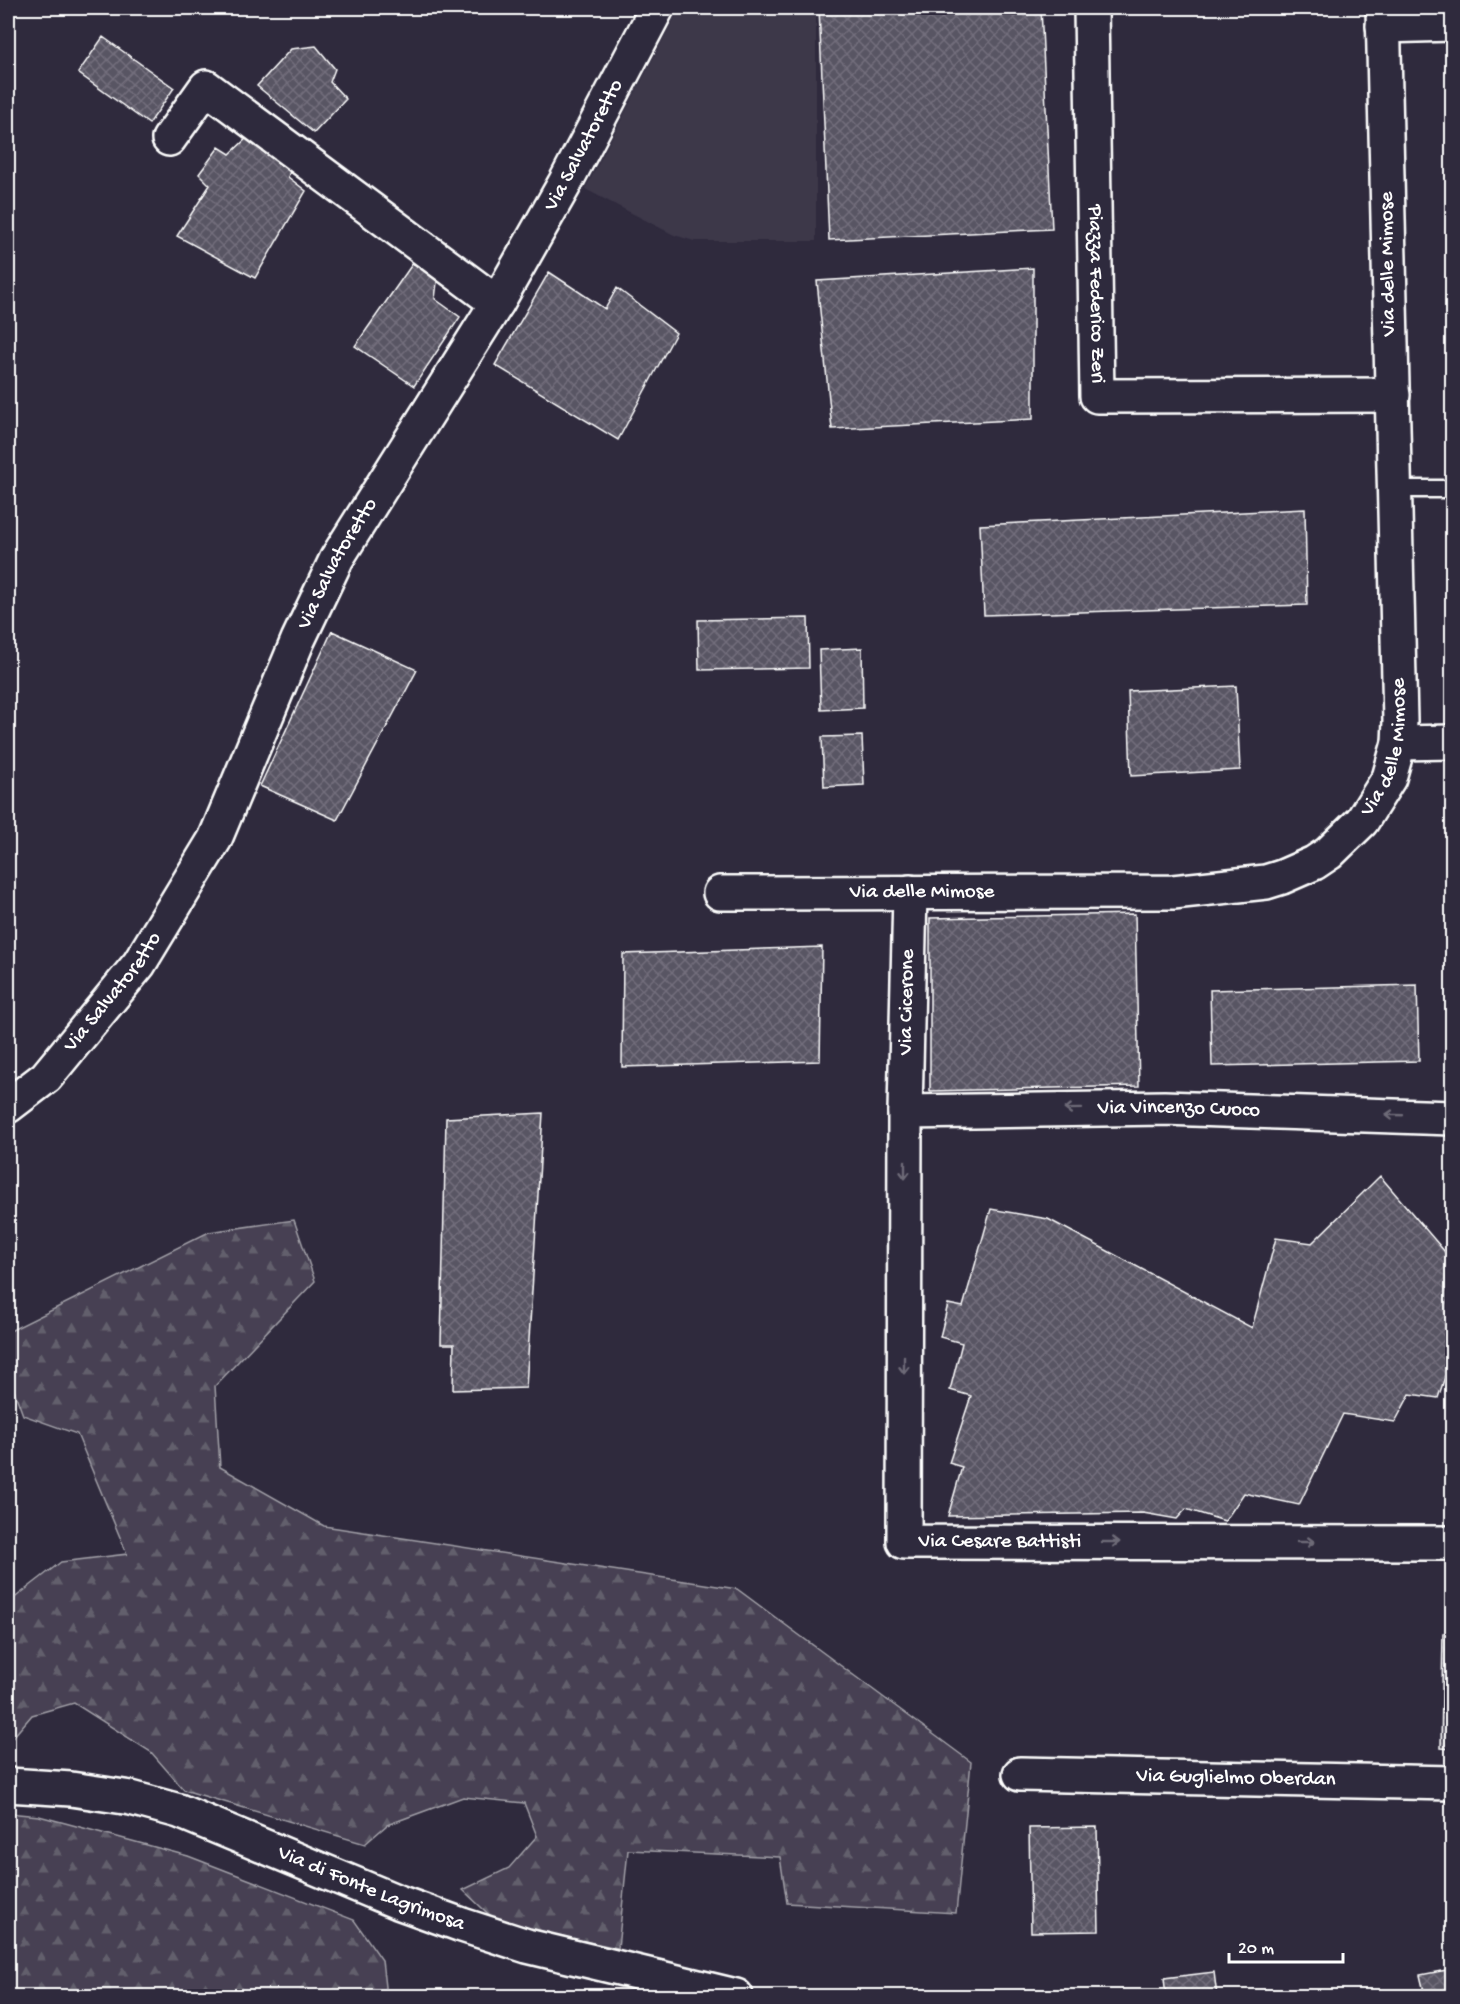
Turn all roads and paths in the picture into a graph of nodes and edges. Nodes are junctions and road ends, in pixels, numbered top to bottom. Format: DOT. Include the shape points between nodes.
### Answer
graph roads {
  1 [pos="1091,8"];
  2 [pos="648,11"];
  3 [pos="1383,17"];
  4 [pos="1452,24"];
  5 [pos="169,139"];
  6 [pos="497,303"];
  7 [pos="1393,395"];
  8 [pos="1395,489"];
  9 [pos="1452,489"];
  10 [pos="1452,742"];
  11 [pos="1399,743"];
  12 [pos="910,892"];
  13 [pos="720,893"];
  14 [pos="8,1106"];
  15 [pos="905,1112"];
  16 [pos="1452,1118"];
  17 [pos="1452,1543"];
  18 [pos="1020,1774"];
  19 [pos="1452,1783"];
  20 [pos="8,1785"];
  21 [pos="736,1996"];
  1 -- 7 [label="street, Piazza Federico Zeri" via="1097,396"];
  2 -- 6 [label="street, Via Salvatoretto" via="564,185"];
  3 -- 4 [label="street"];
  3 -- 7 [label="street, Via delle Mimose"];
  5 -- 6 [label="street" via="206,87"];
  6 -- 14 [label="street, Via Salvatoretto" via="337,558 298,640 215,839 139,964 46,1077"];
  7 -- 8 [label="street, Via delle Mimose"];
  8 -- 9 [label="lane"];
  8 -- 11 [label="street, Via delle Mimose"];
  10 -- 11 [label="street"];
  11 -- 12 [label="street, Via delle Mimose" via="1389,778 1362,821 1314,863 1266,882 1173,892"];
  12 -- 13 [label="street, Via delle Mimose"];
  12 -- 15 [label="street, Via Cicerone"];
  16 -- 15 [label="street, Via Vincenzo Cuoco, one-way" via="1164,1107"];
  15 -- 17 [label="street, Via Cesare Battisti, one-way" via="904,1542"];
  18 -- 19 [label="street, Via Guglielmo Oberdan"];
  20 -- 21 [label="street, Via di Fonte Lagrimosa" via="92,1792 179,1811 462,1925 527,1946"];
}
